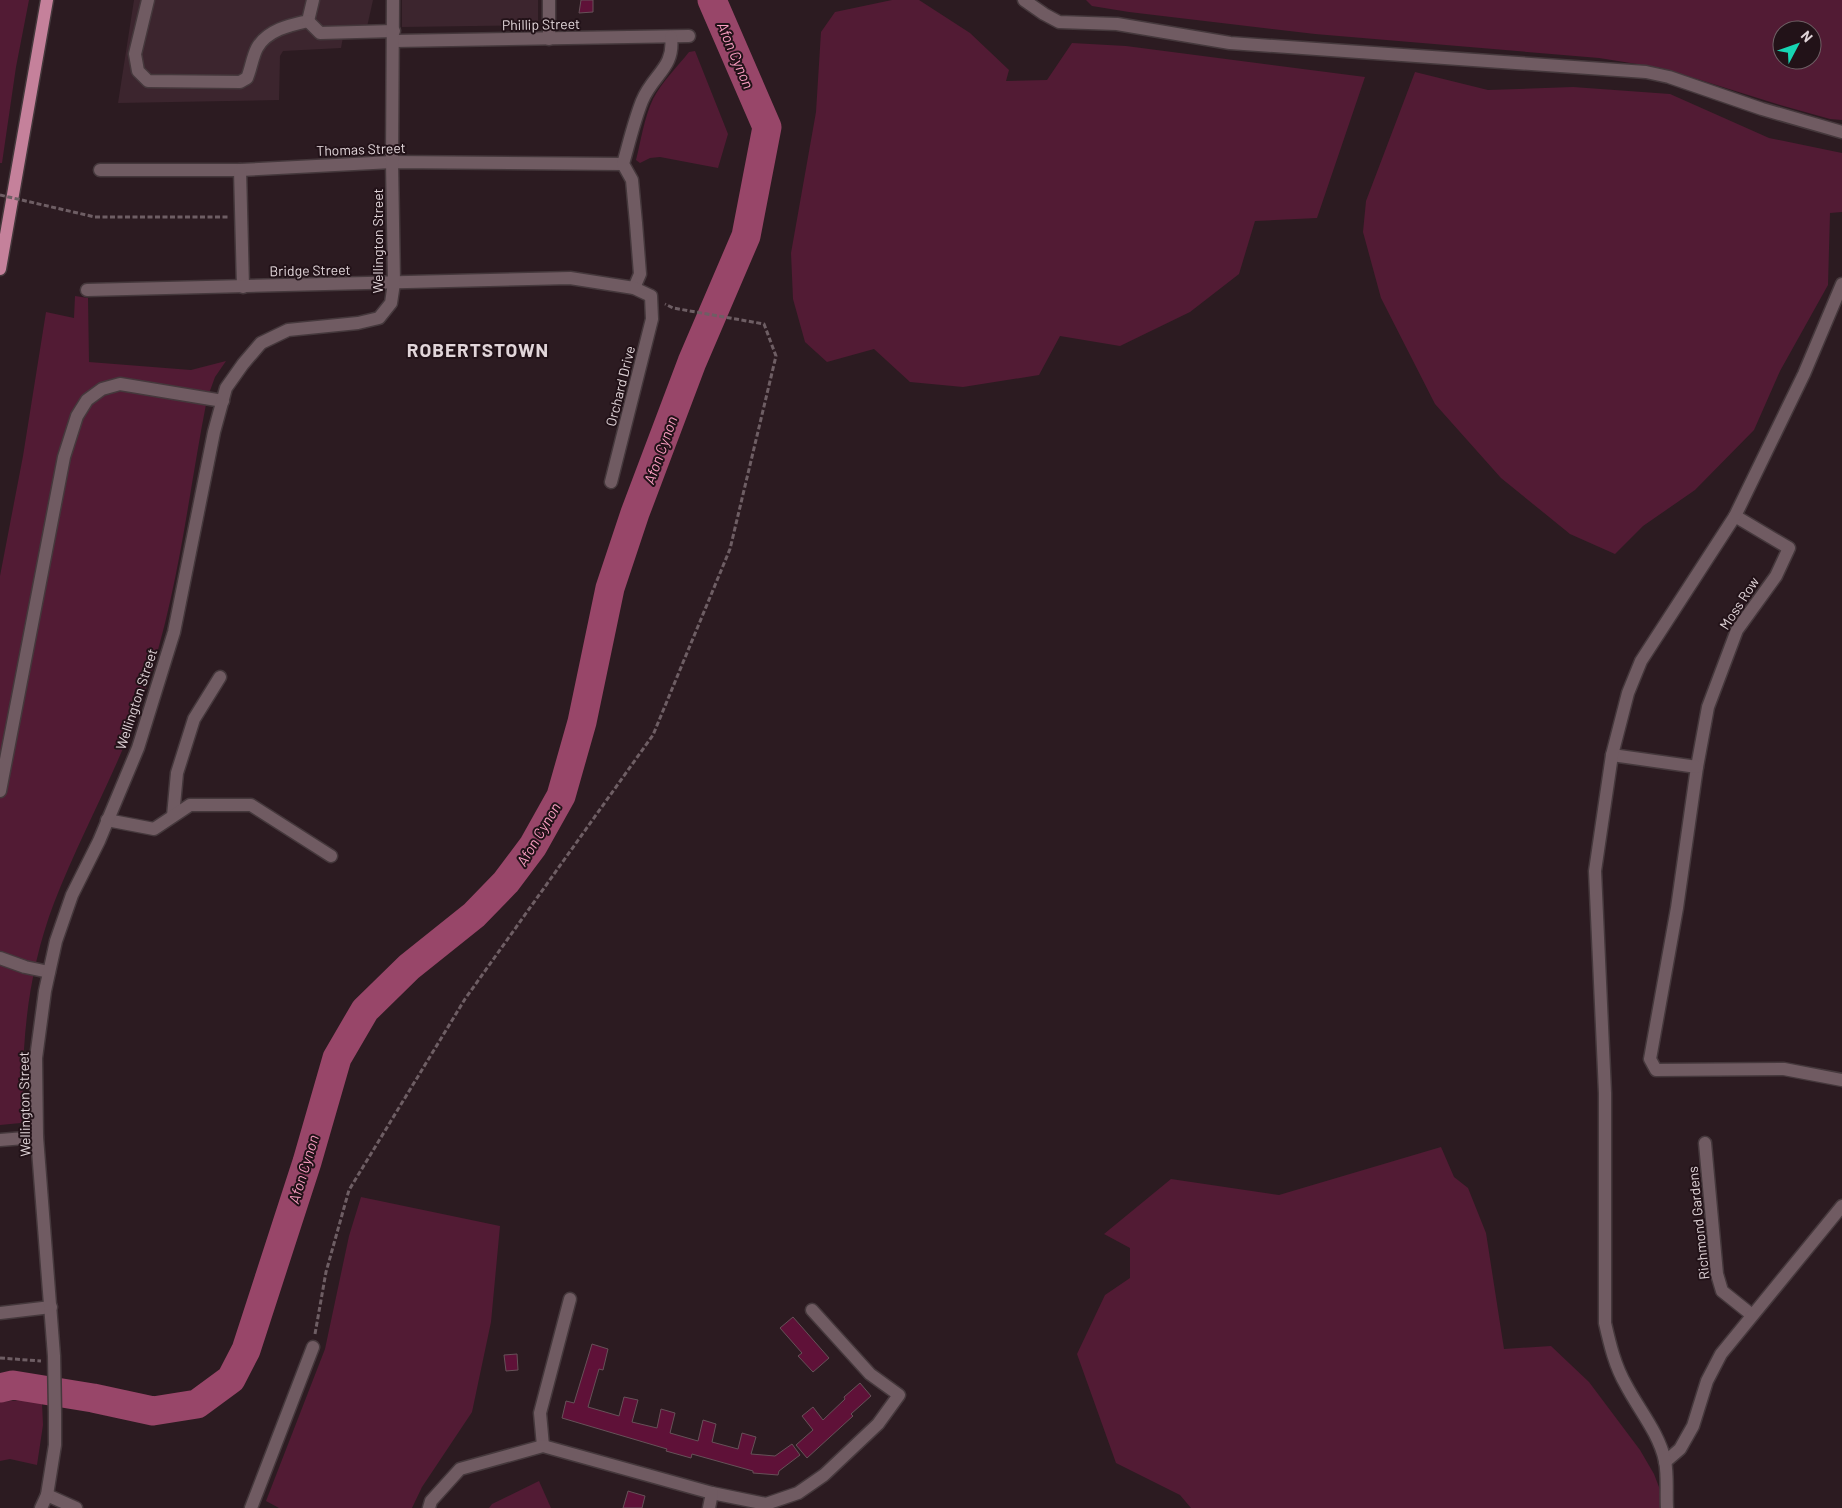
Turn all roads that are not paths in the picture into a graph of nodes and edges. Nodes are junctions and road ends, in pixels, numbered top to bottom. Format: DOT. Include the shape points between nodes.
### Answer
graph roads {
  1 [pos="47,0"];
  2 [pos="148,0"];
  3 [pos="313,0"];
  4 [pos="394,0"];
  5 [pos="549,0"];
  6 [pos="1024,0"];
  7 [pos="308,21"];
  8 [pos="394,36"];
  9 [pos="671,36"];
  10 [pos="689,36"];
  11 [pos="549,39"];
  12 [pos="1842,132"];
  13 [pos="392,162"];
  14 [pos="623,164"];
  15 [pos="100,170"];
  16 [pos="240,170"];
  17 [pos="0,269"];
  18 [pos="394,283"];
  19 [pos="1842,284"];
  20 [pos="243,287"];
  21 [pos="634,288"];
  22 [pos="87,290"];
  23 [pos="651,296"];
  24 [pos="223,400"];
  25 [pos="611,482"];
  26 [pos="1735,516"];
  27 [pos="220,677"];
  28 [pos="1612,755"];
  29 [pos="1697,767"];
  30 [pos="0,791"];
  31 [pos="173,816"];
  32 [pos="107,820"];
  33 [pos="331,856"];
  34 [pos="0,958"];
  35 [pos="49,972"];
  36 [pos="1842,1080"];
  37 [pos="37,1137"];
  38 [pos="0,1140"];
  39 [pos="1705,1143"];
  40 [pos="1842,1206"];
  41 [pos="570,1299"];
  42 [pos="51,1308"];
  43 [pos="812,1310"];
  44 [pos="0,1313"];
  45 [pos="1752,1315"];
  46 [pos="313,1346"];
  47 [pos="543,1446"];
  48 [pos="1665,1462"];
  49 [pos="712,1493"];
  50 [pos="47,1495"];
  51 [pos="41,1508"];
  52 [pos="76,1508"];
  53 [pos="251,1508"];
  54 [pos="429,1508"];
  55 [pos="709,1508"];
  56 [pos="1667,1508"];
  1 -- 17 [label="main road"];
  2 -- 7 [label="street" via="135,54 138,71 148,81 240,82 247,78 257,48 264,40 275,31"];
  3 -- 7 [label="street"];
  4 -- 8 [label="street, Wellington Street"];
  5 -- 11 [label="street"];
  6 -- 12 [label="street" via="1060,22 1117,24 1230,43 1646,72"];
  7 -- 8 [label="street, Phillip Street" via="320,32"];
  8 -- 11 [label="street, Phillip Street"];
  8 -- 13 [label="street, Wellington Street"];
  9 -- 10 [label="street, Phillip Street"];
  9 -- 11 [label="street, Phillip Street"];
  9 -- 14 [label="street" via="668,63 648,87"];
  13 -- 14 [label="street, Thomas Street"];
  13 -- 16 [label="street, Thomas Street"];
  13 -- 18 [label="street, Wellington Street"];
  14 -- 21 [label="street" via="632,180 636,223 640,274"];
  15 -- 16 [label="street, Thomas Street"];
  16 -- 20 [label="street"];
  18 -- 20 [label="street, Bridge Street"];
  18 -- 21 [label="street, Bridge Street" via="570,278"];
  18 -- 24 [label="street, Wellington Street" via="391,303 379,318 288,330 261,343 226,388"];
  19 -- 26 [label="street" via="1804,374"];
  20 -- 22 [label="street, Bridge Street"];
  21 -- 23 [label="street, Bridge Street"];
  23 -- 25 [label="street, Orchard Drive" via="652,320"];
  24 -- 30 [label="street" via="120,384 102,389 87,400 77,416 64,457"];
  24 -- 32 [label="street, Wellington Street" via="174,632 138,748"];
  26 -- 28 [label="street" via="1641,662 1628,693"];
  26 -- 29 [label="street, Moss Row" via="1789,548 1776,576 1736,630 1708,707"];
  27 -- 31 [label="street" via="194,719 177,773"];
  28 -- 29 [label="street"];
  28 -- 48 [label="street" via="1595,871 1605,1093 1605,1323 1612,1354"];
  29 -- 36 [label="street" via="1677,908 1650,1059 1656,1070 1784,1069"];
  31 -- 32 [label="street" via="154,829"];
  31 -- 33 [label="street" via="190,805 251,805"];
  32 -- 35 [label="street, Wellington Street" via="72,895"];
  34 -- 35 [label="street"];
  35 -- 37 [label="street, Wellington Street" via="36,1058"];
  37 -- 38 [label="street"];
  37 -- 42 [label="street, Wellington Street"];
  39 -- 45 [label="street, Richmond Gardens" via="1716,1274 1722,1291"];
  40 -- 45 [label="street"];
  41 -- 47 [label="street" via="540,1413"];
  42 -- 44 [label="street"];
  42 -- 50 [label="street, Wellington Street" via="56,1413"];
  43 -- 49 [label="street" via="870,1374 899,1395 878,1424 824,1475 798,1493 766,1504"];
  45 -- 48 [label="street" via="1721,1354 1707,1381 1693,1426 1680,1449"];
  46 -- 53 [label="street"];
  47 -- 49 [label="street"];
  47 -- 54 [label="street" via="460,1469 431,1501"];
  48 -- 56 [label="street"];
  49 -- 55 [label="street"];
  50 -- 51 [label="street, Wellington Street"];
  50 -- 52 [label="street"];
}
